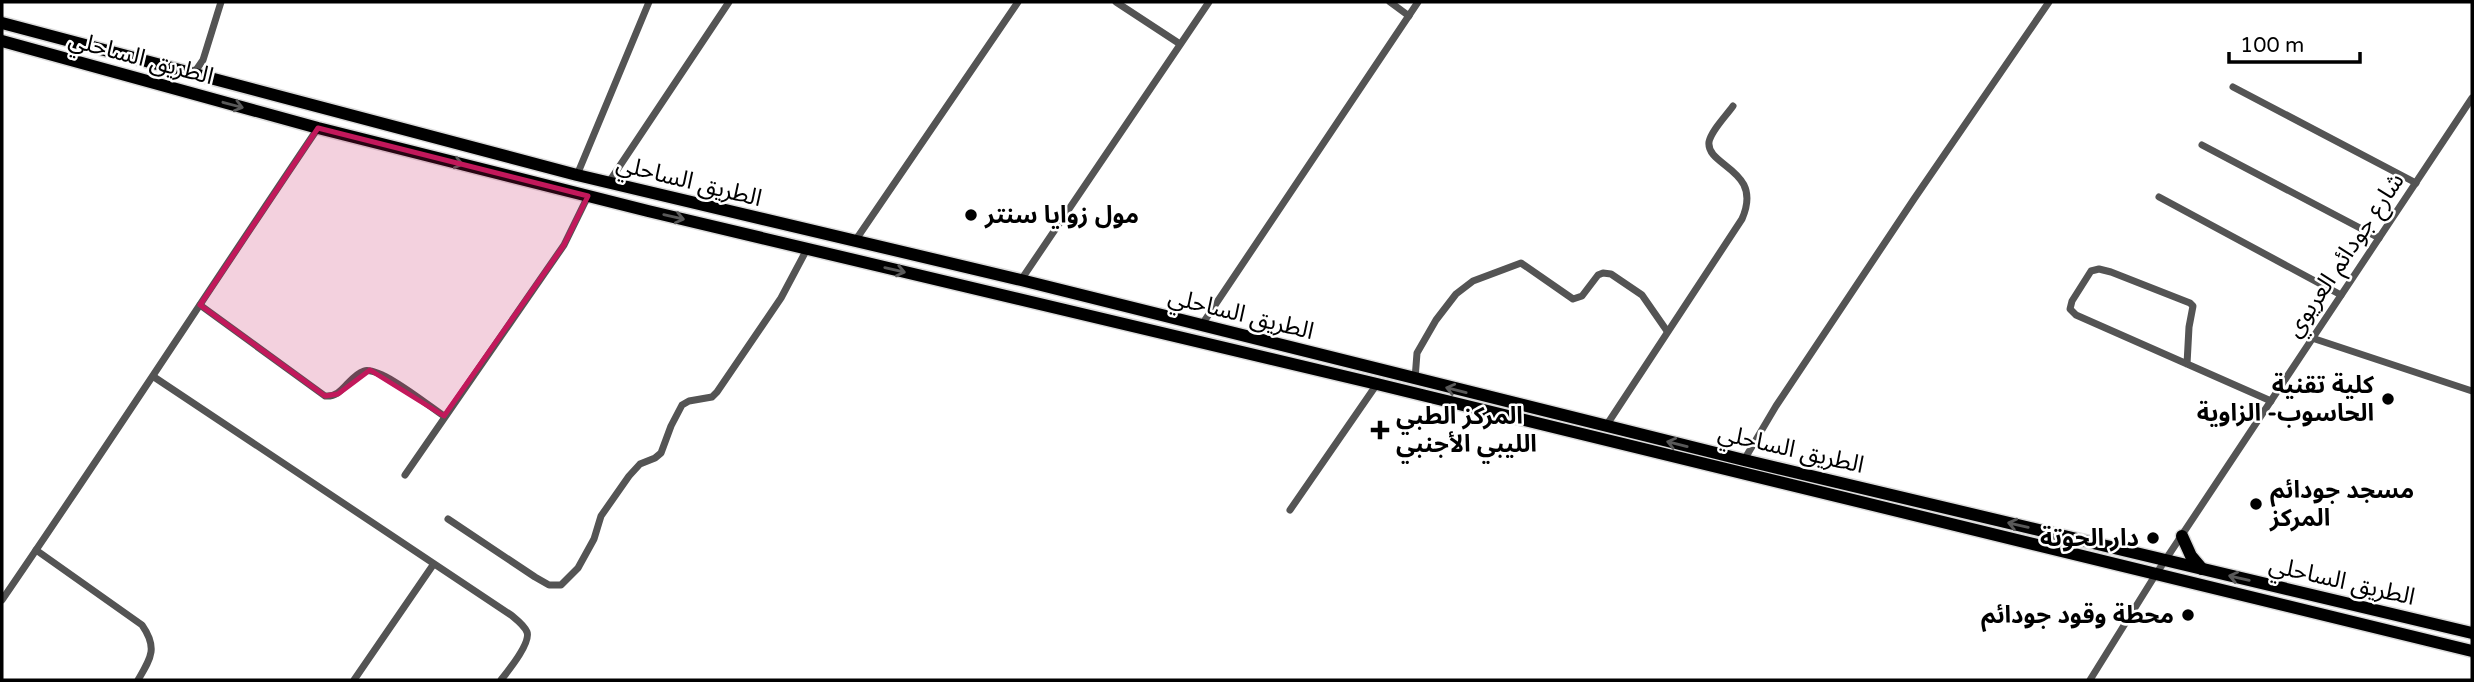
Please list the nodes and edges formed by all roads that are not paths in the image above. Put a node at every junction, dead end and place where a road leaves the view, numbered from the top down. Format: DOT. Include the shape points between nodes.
graph roads {
  1 [pos="221,2"];
  2 [pos="649,2"];
  3 [pos="729,2"];
  4 [pos="1018,2"];
  5 [pos="1116,2"];
  6 [pos="1209,2"];
  7 [pos="1390,2"];
  8 [pos="1418,2"];
  9 [pos="2049,2"];
  10 [pos="1409,16"];
  11 [pos="2,23"];
  12 [pos="2,41"];
  13 [pos="1181,44"];
  14 [pos="194,73"];
  15 [pos="2233,87"];
  16 [pos="2472,98"];
  17 [pos="1733,106"];
  18 [pos="318,128"];
  19 [pos="2202,145"];
  20 [pos="577,175"];
  21 [pos="609,182"];
  22 [pos="2416,183"];
  23 [pos="589,196"];
  24 [pos="2159,197"];
  25 [pos="2379,238"];
  26 [pos="854,243"];
  27 [pos="807,249"];
  28 [pos="1021,280"];
  29 [pos="2341,295"];
  30 [pos="200,306"];
  31 [pos="1201,326"];
  32 [pos="1667,331"];
  33 [pos="2312,338"];
  34 [pos="2187,364"];
  35 [pos="154,377"];
  36 [pos="1415,379"];
  37 [pos="1377,384"];
  38 [pos="2472,391"];
  39 [pos="2271,401"];
  40 [pos="444,416"];
  41 [pos="1605,426"];
  42 [pos="1744,460"];
  43 [pos="405,475"];
  44 [pos="1290,510"];
  45 [pos="448,519"];
  46 [pos="2182,536"];
  47 [pos="36,550"];
  48 [pos="2166,560"];
  49 [pos="433,565"];
  50 [pos="2202,569"];
  51 [pos="2156,574"];
  52 [pos="2,600"];
  53 [pos="2472,633"];
  54 [pos="2472,651"];
  55 [pos="138,680"];
  56 [pos="354,680"];
  57 [pos="501,680"];
  58 [pos="2090,680"];
  1 -- 14 [label="street" via="204,60"];
  2 -- 20 [label="street"];
  3 -- 21 [label="street"];
  4 -- 26 [label="street"];
  5 -- 13 [label="street"];
  6 -- 13 [label="street"];
  7 -- 10 [label="street"];
  8 -- 10 [label="street"];
  9 -- 42 [label="street"];
  10 -- 31 [label="street"];
  11 -- 14 [label="highway, الطريق الساحلي"];
  12 -- 18 [label="highway, الطريق الساحلي, one-way"];
  13 -- 28 [label="street"];
  14 -- 20 [label="highway, الطريق الساحلي"];
  15 -- 22 [label="street"];
  16 -- 22 [label="street, شارع جودائم العريوي"];
  17 -- 32 [label="street" via="1709,141 1710,150 1741,179 1748,206"];
  18 -- 23 [label="highway, الطريق الساحلي, one-way"];
  18 -- 30 [label="street"];
  19 -- 25 [label="street"];
  20 -- 21 [label="highway, الطريق الساحلي"];
  21 -- 26 [label="highway, الطريق الساحلي"];
  22 -- 25 [label="street, شارع جودائم العريوي"];
  23 -- 27 [label="highway, الطريق الساحلي, one-way"];
  23 -- 40 [label="street" via="564,245"];
  24 -- 29 [label="street"];
  25 -- 29 [label="street, شارع جودائم العريوي"];
  26 -- 28 [label="highway, الطريق الساحلي"];
  27 -- 37 [label="highway, الطريق الساحلي, one-way"];
  27 -- 45 [label="street" via="781,298 717,391 679,408 661,453 629,476 601,516 578,568 561,585 535,577"];
  28 -- 31 [label="highway, الطريق الساحلي"];
  29 -- 33 [label="street, شارع جودائم العريوي"];
  30 -- 35 [label="street"];
  30 -- 40 [label="street" via="324,396 338,394 370,370"];
  31 -- 36 [label="highway, الطريق الساحلي"];
  32 -- 36 [label="street" via="1642,295 1611,274 1598,275 1582,296 1573,299 1525,265 1514,264 1473,281 1456,294 1417,353"];
  32 -- 41 [label="street"];
  33 -- 38 [label="street"];
  33 -- 39 [label="street, شارع جودائم العريوي"];
  34 -- 34 [label="street" via="2076,316 2070,309 2072,301 2091,271 2111,272 2190,303"];
  34 -- 39 [label="street"];
  35 -- 47 [label="street"];
  35 -- 49 [label="street"];
  41 -- 36 [label="highway, الطريق الساحلي, one-way"];
  37 -- 44 [label="street"];
  37 -- 51 [label="highway, الطريق الساحلي"];
  39 -- 46 [label="street, شارع جودائم العريوي"];
  40 -- 43 [label="street"];
  42 -- 41 [label="highway, الطريق الساحلي, one-way"];
  48 -- 42 [label="highway, الطريق الساحلي, one-way"];
  46 -- 48 [label="street, شارع جودائم العريوي"];
  46 -- 50 [label="highway"];
  47 -- 52 [label="street"];
  47 -- 55 [label="street" via="142,625 153,651"];
  48 -- 50 [label="highway, الطريق الساحلي"];
  48 -- 51 [label="street, شارع جودائم العريوي"];
  49 -- 56 [label="street"];
  49 -- 57 [label="street" via="526,629 525,644"];
  53 -- 50 [label="highway, الطريق الساحلي, one-way"];
  51 -- 54 [label="highway, الطريق الساحلي"];
  51 -- 58 [label="street, شارع جودائم العريوي"];
}
